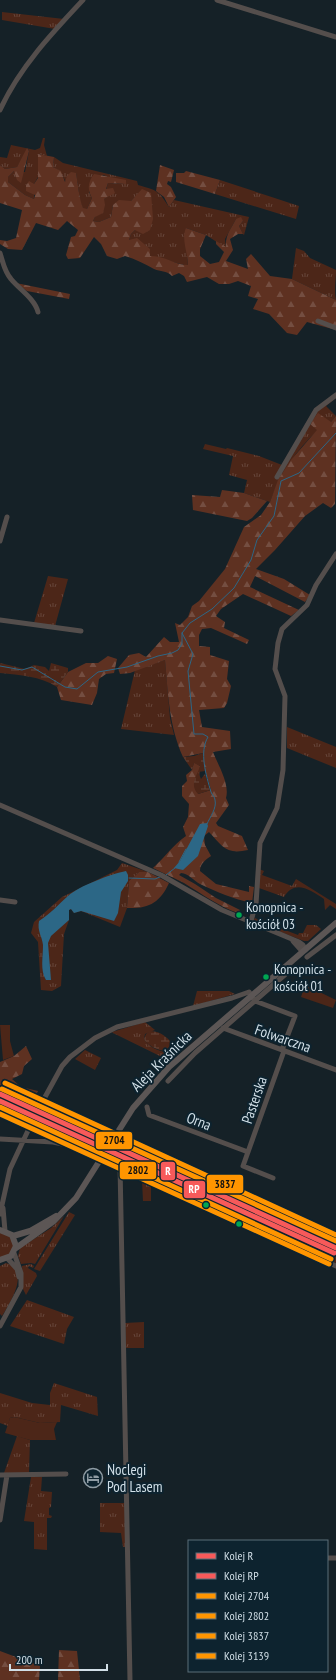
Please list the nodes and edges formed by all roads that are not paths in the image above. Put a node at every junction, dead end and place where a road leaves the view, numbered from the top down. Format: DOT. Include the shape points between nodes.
graph roads {
  1 [pos="83,0"];
  2 [pos="217,0"];
  3 [pos="336,37"];
  4 [pos="0,110"];
  5 [pos="0,253"];
  6 [pos="38,312"];
  7 [pos="318,320"];
  8 [pos="336,328"];
  9 [pos="336,395"];
  10 [pos="277,477"];
  11 [pos="7,517"];
  12 [pos="0,542"];
  13 [pos="336,554"];
  14 [pos="0,620"];
  15 [pos="81,631"];
  16 [pos="0,805"];
  17 [pos="0,900"];
  18 [pos="15,902"];
  19 [pos="336,923"];
  20 [pos="250,924"];
  21 [pos="336,935"];
  22 [pos="305,950"];
  23 [pos="307,957"];
  24 [pos="253,999"];
  25 [pos="221,1026"];
  26 [pos="283,1051"];
  27 [pos="336,1070"];
  28 [pos="168,1081"];
  29 [pos="147,1107"];
  30 [pos="39,1108"];
  31 [pos="32,1122"];
  32 [pos="0,1139"];
  33 [pos="23,1140"];
  34 [pos="247,1155"];
  35 [pos="120,1165"];
  36 [pos="273,1178"];
  37 [pos="3,1202"];
  38 [pos="64,1210"];
  39 [pos="0,1214"];
  40 [pos="3,1231"];
  41 [pos="13,1236"];
  42 [pos="15,1250"];
  43 [pos="8,1259"];
  44 [pos="0,1260"];
  45 [pos="336,1266"];
  46 [pos="18,1294"];
  47 [pos="0,1326"];
  48 [pos="66,1474"];
  49 [pos="0,1475"];
  50 [pos="7,1475"];
  51 [pos="0,1520"];
  52 [pos="130,1680"];
  1 -- 4 [label="street" via="20,74 9,89"];
  2 -- 3 [label="street"];
  5 -- 6 [label="street" via="10,279 33,302"];
  7 -- 8 [label="street"];
  9 -- 10 [label="street" via="316,410"];
  11 -- 12 [label="street"];
  13 -- 20 [label="street" via="316,585 307,605 282,629 278,644 274,669 285,696 283,770 277,808 260,844 256,904"];
  14 -- 15 [label="street"];
  16 -- 20 [label="street" via="156,872 210,905"];
  17 -- 18 [label="street"];
  19 -- 22 [label="main road, Aleja Kraśnicka"];
  20 -- 22 [label="street" via="293,941 301,950"];
  21 -- 23 [label="street"];
  22 -- 24 [label="main road, Aleja Kraśnicka"];
  24 -- 25 [label="street, Aleja Kraśnicka"];
  24 -- 25 [label="main road, Aleja Kraśnicka" via="237,1008"];
  24 -- 26 [label="street, Pasterska" via="295,1016"];
  24 -- 30 [label="street" via="249,992 118,1027 102,1034 84,1045 62,1066"];
  25 -- 26 [label="street, Folwarczna"];
  25 -- 28 [label="street"];
  25 -- 38 [label="main road, Aleja Kraśnicka" via="179,1057 154,1083 133,1108 98,1165"];
  26 -- 27 [label="street, Folwarczna"];
  26 -- 34 [label="street, Pasterska"];
  29 -- 34 [label="street, Orna" via="149,1115"];
  31 -- 33 [label="street"];
  32 -- 33 [label="street"];
  33 -- 35 [label="street" via="77,1146"];
  33 -- 37 [label="street" via="10,1169"];
  34 -- 36 [label="street" via="245,1168"];
  35 -- 45 [label="street"];
  35 -- 52 [label="street"];
  37 -- 39 [label="street"];
  37 -- 40 [label="street"];
  38 -- 41 [label="main road" via="30,1232"];
  38 -- 42 [label="main road" via="50,1225"];
  40 -- 41 [label="main road"];
  41 -- 42 [label="main road"];
  42 -- 43 [label="main road"];
  42 -- 46 [label="street" via="22,1278"];
  43 -- 44 [label="main road"];
  43 -- 46 [label="street" via="18,1273"];
  46 -- 47 [label="street"];
  48 -- 50 [label="street"];
  49 -- 50 [label="street"];
  50 -- 51 [label="street"];
}
